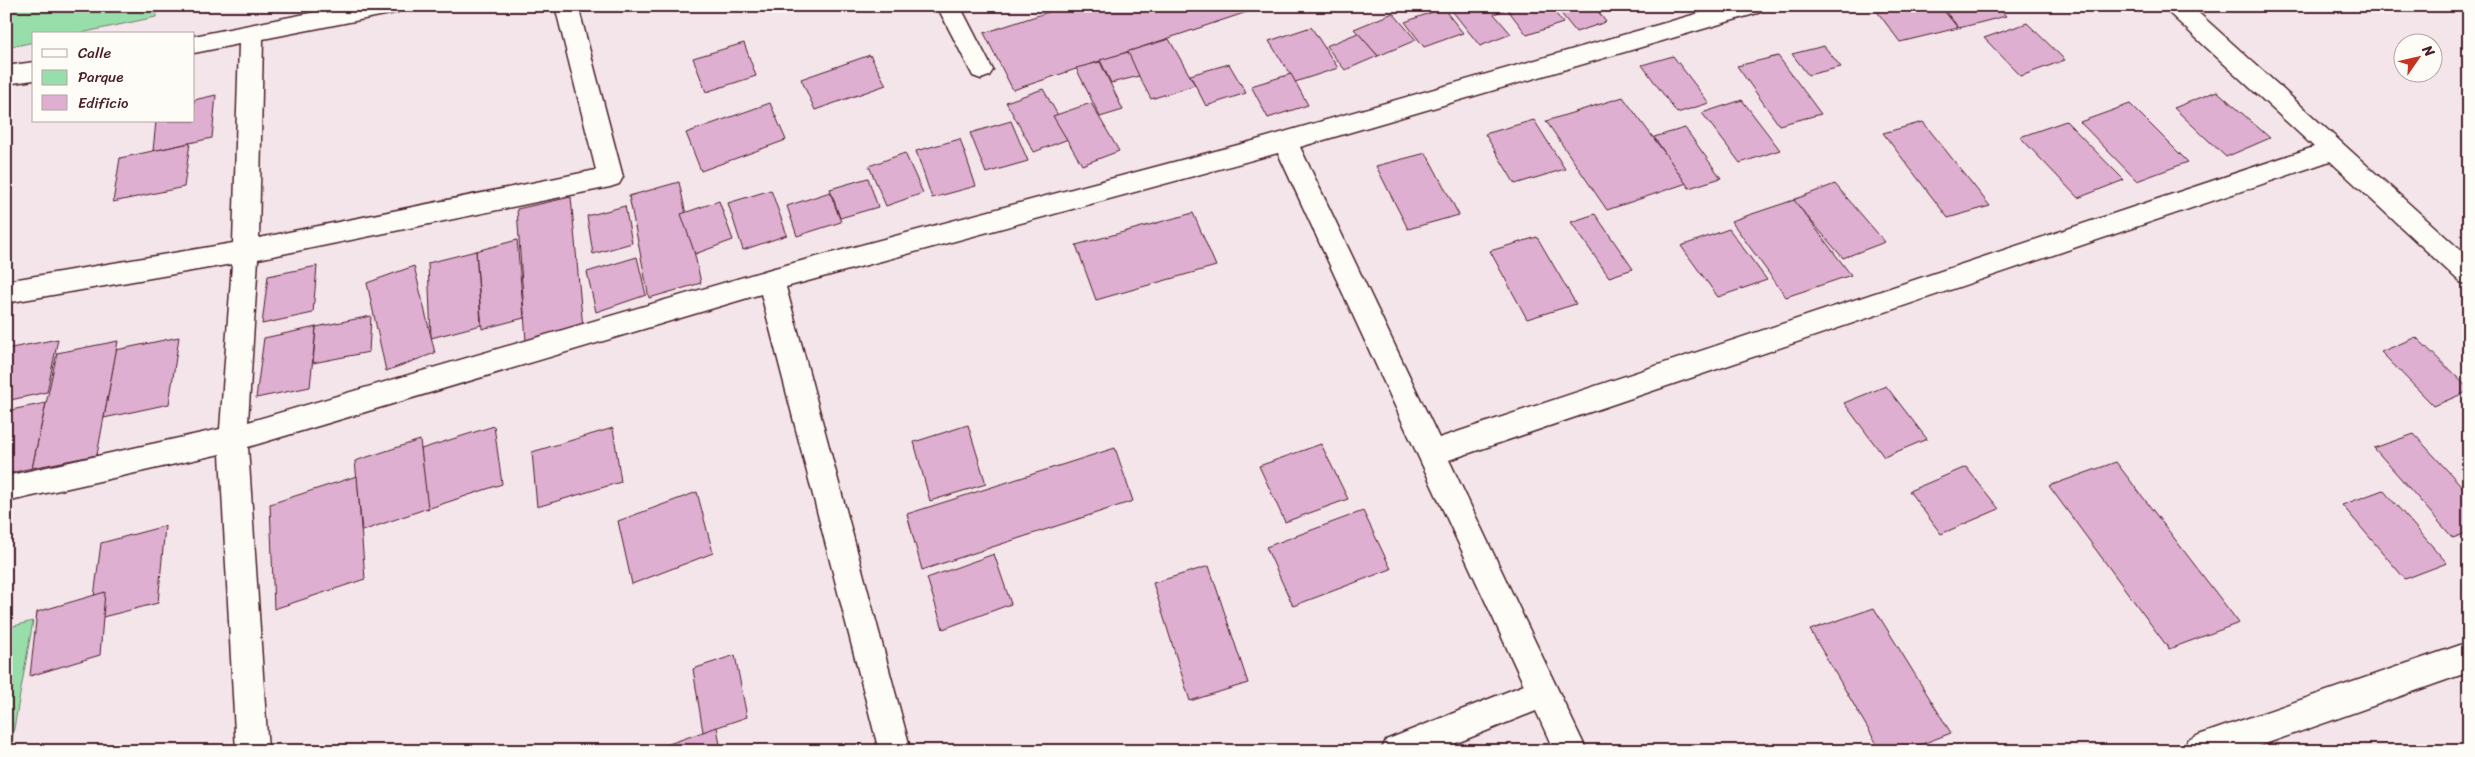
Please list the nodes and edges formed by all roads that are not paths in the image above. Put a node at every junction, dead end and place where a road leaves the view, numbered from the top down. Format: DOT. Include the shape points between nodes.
graph roads {
  1 [pos="390,6"];
  2 [pos="566,6"];
  3 [pos="948,6"];
  4 [pos="1753,6"];
  5 [pos="2187,9"];
  6 [pos="251,35"];
  7 [pos="195,44"];
  8 [pos="32,70"];
  9 [pos="981,70"];
  10 [pos="6,75"];
  11 [pos="1285,142"];
  12 [pos="2334,150"];
  13 [pos="246,250"];
  14 [pos="2469,274"];
  15 [pos="771,280"];
  16 [pos="6,292"];
  17 [pos="233,439"];
  18 [pos="1432,453"];
  19 [pos="6,489"];
  20 [pos="2469,657"];
  21 [pos="1544,692"];
  22 [pos="252,751"];
  23 [pos="895,751"];
  24 [pos="1397,751"];
  25 [pos="1571,751"];
  26 [pos="2199,751"];
  1 -- 6 [label="street"];
  2 -- 13 [label="street" via="610,177"];
  3 -- 9 [label="street"];
  4 -- 11 [label="street"];
  5 -- 12 [label="street"];
  6 -- 7 [label="street"];
  6 -- 13 [label="street"];
  8 -- 10 [label="street"];
  11 -- 15 [label="street"];
  11 -- 18 [label="street"];
  12 -- 14 [label="street"];
  12 -- 18 [label="street"];
  13 -- 16 [label="street"];
  13 -- 17 [label="street"];
  15 -- 17 [label="street"];
  15 -- 23 [label="street"];
  17 -- 19 [label="street"];
  17 -- 22 [label="street"];
  18 -- 21 [label="street"];
  20 -- 26 [label="street"];
  21 -- 24 [label="street"];
  21 -- 25 [label="street"];
}
